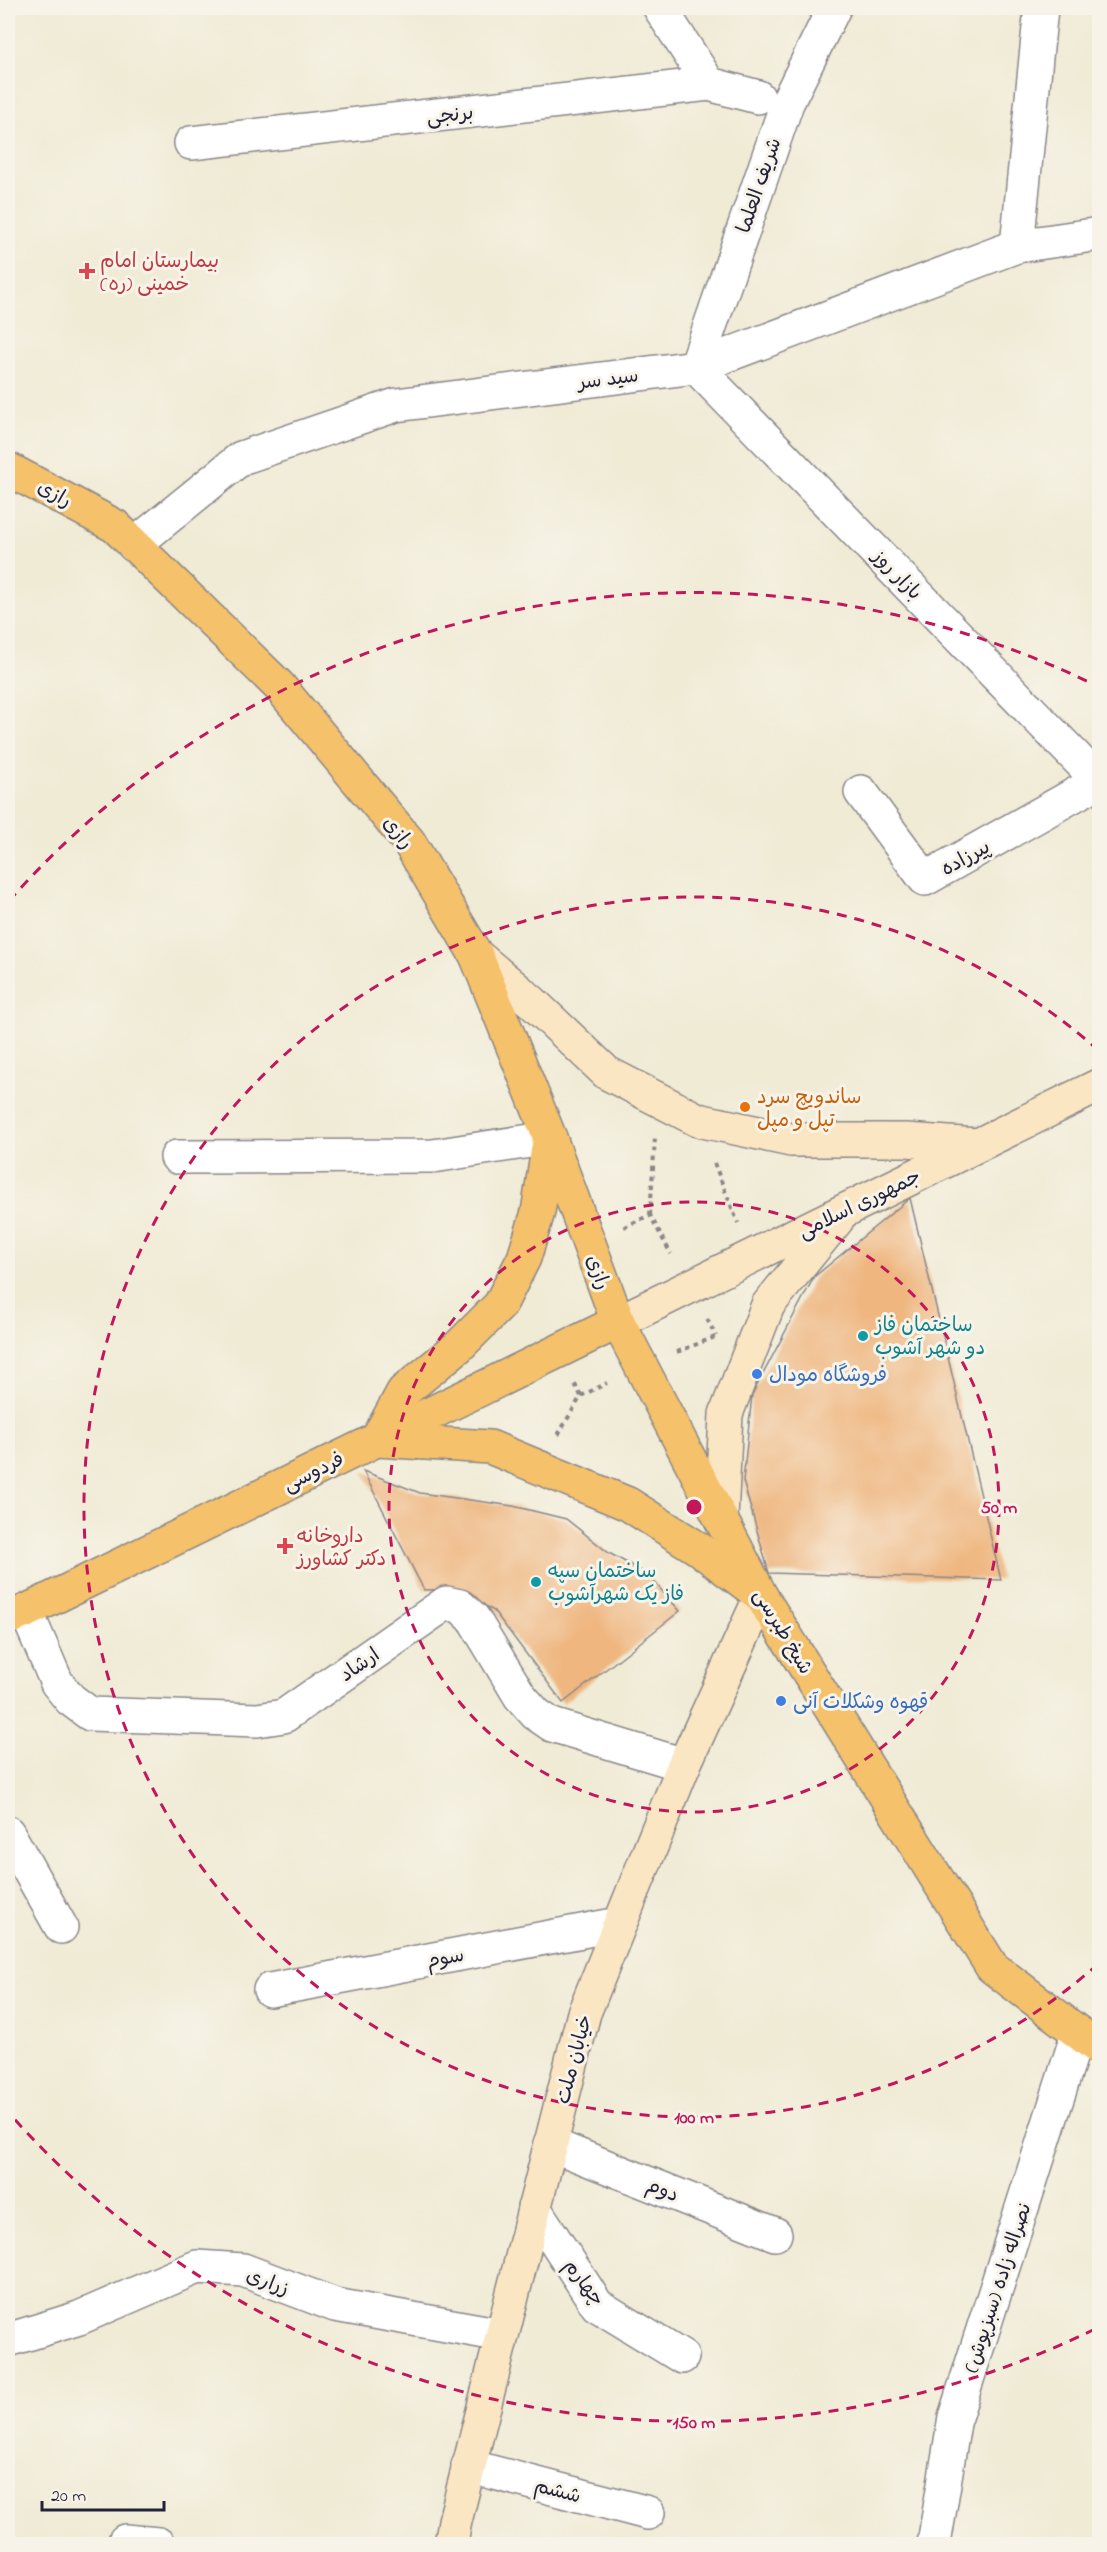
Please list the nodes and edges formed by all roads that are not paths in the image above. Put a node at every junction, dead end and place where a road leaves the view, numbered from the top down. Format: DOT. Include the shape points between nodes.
graph roads {
  1 [pos="660,8"];
  2 [pos="834,8"];
  3 [pos="1041,8"];
  4 [pos="709,84"];
  5 [pos="758,97"];
  6 [pos="191,143"];
  7 [pos="1100,234"];
  8 [pos="1017,246"];
  9 [pos="696,367"];
  10 [pos="8,469"];
  11 [pos="134,545"];
  12 [pos="1099,781"];
  13 [pos="861,792"];
  14 [pos="476,956"];
  15 [pos="1100,1085"];
  16 [pos="550,1138"];
  17 [pos="977,1145"];
  18 [pos="177,1156"];
  19 [pos="843,1211"];
  20 [pos="618,1322"];
  21 [pos="377,1440"];
  22 [pos="721,1519"];
  23 [pos="761,1596"];
  24 [pos="17,1615"];
  25 [pos="684,1765"];
  26 [pos="8,1833"];
  27 [pos="619,1924"];
  28 [pos="61,1927"];
  29 [pos="270,1990"];
  30 [pos="1089,2041"];
  31 [pos="550,2144"];
  32 [pos="534,2208"];
  33 [pos="775,2234"];
  34 [pos="502,2335"];
  35 [pos="8,2340"];
  36 [pos="682,2357"];
  37 [pos="468,2466"];
  38 [pos="648,2513"];
  39 [pos="125,2541"];
  40 [pos="158,2544"];
  41 [pos="451,2544"];
  42 [pos="934,2544"];
  1 -- 4 [label="street"];
  2 -- 9 [label="street, شریف العلما" via="787,102"];
  3 -- 8 [label="street"];
  4 -- 5 [label="street"];
  4 -- 6 [label="street, برنجی"];
  7 -- 8 [label="street, سید سر"];
  8 -- 9 [label="street, سید سر"];
  9 -- 11 [label="street, سید سر" via="396,405 241,458"];
  9 -- 12 [label="street, بازار روز"];
  10 -- 11 [label="main road, رازی" via="115,526"];
  11 -- 14 [label="main road, رازی" via="279,686 409,842"];
  12 -- 13 [label="street, پیرزاده" via="925,879"];
  14 -- 16 [label="main road, رازی"];
  14 -- 17 [label="main road" via="607,1073 698,1120 791,1140 906,1140"];
  15 -- 17 [label="main road, جمهوری اسلامی"];
  16 -- 18 [label="street" via="433,1156"];
  16 -- 20 [label="main road, رازی"];
  16 -- 21 [label="main road" via="538,1212 524,1258 500,1305 459,1346 403,1392"];
  17 -- 19 [label="main road, جمهوری اسلامی"];
  19 -- 20 [label="main road, جمهوری اسلامی"];
  19 -- 22 [label="main road" via="768,1305 726,1414"];
  20 -- 21 [label="main road, فردوسی"];
  20 -- 22 [label="main road, شیخ طبرسی"];
  21 -- 23 [label="main road" via="490,1447 628,1504 699,1549"];
  21 -- 24 [label="main road, فردوسی"];
  22 -- 23 [label="main road, شیخ طبرسی"];
  23 -- 25 [label="main road, خیابان ملت"];
  23 -- 30 [label="main road, شیخ طبرسی" via="992,1968"];
  24 -- 25 [label="street, ارشاد" via="57,1683 70,1700 90,1714 257,1720 284,1716 446,1603 460,1606 473,1617 520,1696 536,1714 552,1725"];
  25 -- 27 [label="main road, خیابان ملت"];
  26 -- 28 [label="street"];
  27 -- 29 [label="street, سوم"];
  27 -- 31 [label="main road, خیابان ملت" via="584,2013"];
  30 -- 42 [label="street, نصراله زاده (سبزپوش)" via="955,2417"];
  31 -- 32 [label="main road, خیابان ملت"];
  31 -- 33 [label="street, دوم"];
  32 -- 34 [label="main road, خیابان ملت"];
  32 -- 36 [label="street, چهارم" via="597,2305"];
  34 -- 35 [label="street, زراری" via="335,2305 243,2270 197,2267 79,2318"];
  34 -- 37 [label="main road, خیابان ملت"];
  37 -- 38 [label="street, ششم"];
  37 -- 41 [label="main road, خیابان ملت"];
  39 -- 40 [label="street"];
}
